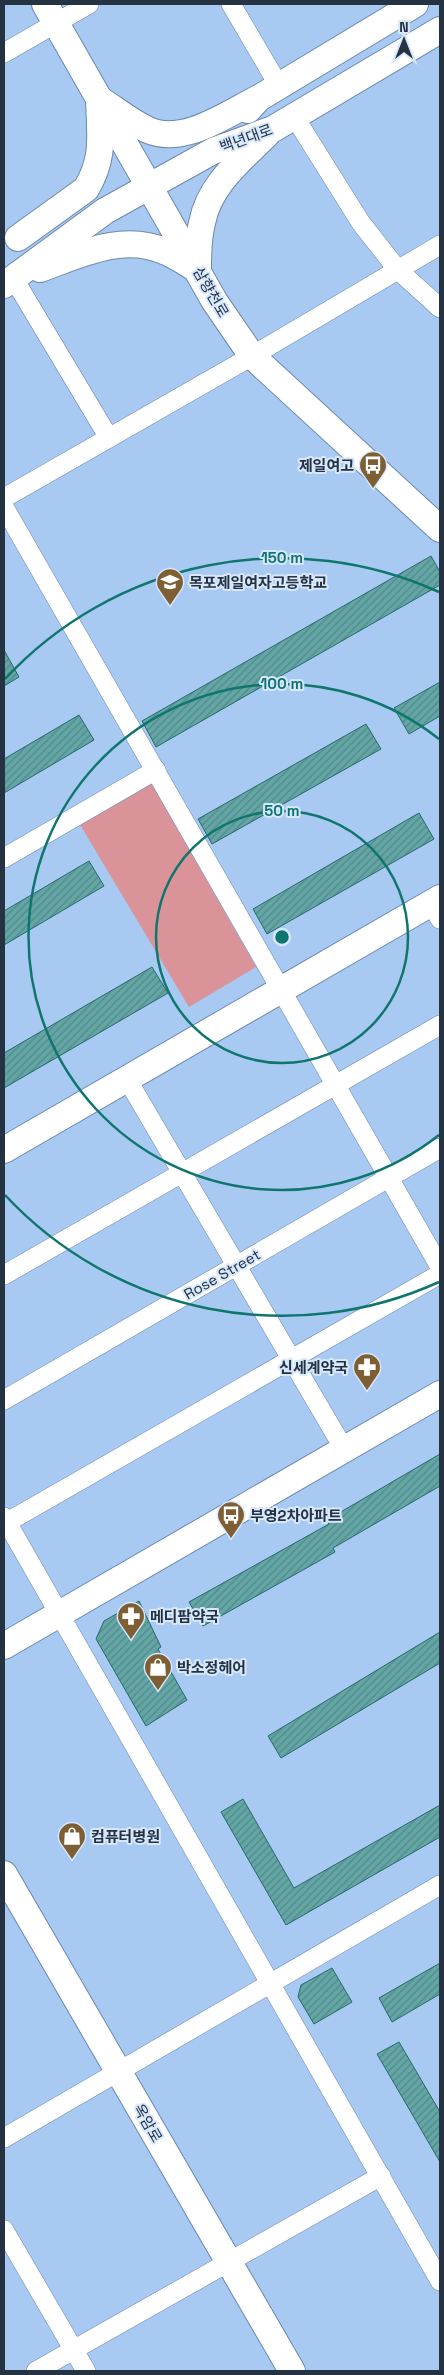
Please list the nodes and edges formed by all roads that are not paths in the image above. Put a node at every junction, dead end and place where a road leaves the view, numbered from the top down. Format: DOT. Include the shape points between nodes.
graph roads {
  1 [pos="89,4"];
  2 [pos="231,4"];
  3 [pos="415,4"];
  4 [pos="50,13"];
  5 [pos="440,30"];
  6 [pos="4,53"];
  7 [pos="269,92"];
  8 [pos="99,99"];
  9 [pos="283,122"];
  10 [pos="213,151"];
  11 [pos="151,186"];
  12 [pos="105,211"];
  13 [pos="11,242"];
  14 [pos="440,245"];
  15 [pos="198,270"];
  16 [pos="398,270"];
  17 [pos="9,282"];
  18 [pos="440,308"];
  19 [pos="252,356"];
  20 [pos="109,438"];
  21 [pos="4,498"];
  22 [pos="4,507"];
  23 [pos="440,529"];
  24 [pos="156,770"];
  25 [pos="4,858"];
  26 [pos="437,907"];
  27 [pos="282,989"];
  28 [pos="440,1025"];
  29 [pos="128,1079"];
  30 [pos="337,1084"];
  31 [pos="440,1148"];
  32 [pos="4,1150"];
  33 [pos="183,1173"];
  34 [pos="390,1177"];
  35 [pos="237,1266"];
  36 [pos="440,1267"];
  37 [pos="440,1274"];
  38 [pos="4,1275"];
  39 [pos="291,1360"];
  40 [pos="440,1394"];
  41 [pos="4,1400"];
  42 [pos="344,1450"];
  43 [pos="5,1521"];
  44 [pos="59,1614"];
  45 [pos="4,1646"];
  46 [pos="4,1874"];
  47 [pos="440,1885"];
  48 [pos="270,1983"];
  49 [pos="118,2071"];
  50 [pos="4,2138"];
  51 [pos="381,2176"];
  52 [pos="4,2230"];
  53 [pos="228,2261"];
  54 [pos="440,2281"];
  55 [pos="73,2350"];
  56 [pos="36,2371"];
  57 [pos="86,2371"];
  58 [pos="292,2371"];
  1 -- 4 [label="street"];
  2 -- 7 [label="street"];
  3 -- 7 [label="street, 백년대로"];
  4 -- 6 [label="street"];
  4 -- 8 [label="street, 삼향천로"];
  5 -- 9 [label="street, 백년대로"];
  7 -- 8 [label="street" via="195,129 164,134 148,130"];
  7 -- 10 [label="street, 백년대로"];
  8 -- 11 [label="street, 삼향천로"];
  8 -- 13 [label="street" via="100,159 86,189"];
  9 -- 10 [label="street, 백년대로"];
  9 -- 15 [label="street" via="224,176 209,202 202,222"];
  9 -- 16 [label="street"];
  10 -- 11 [label="street"];
  11 -- 12 [label="street"];
  11 -- 15 [label="street, 삼향천로"];
  12 -- 13 [label="street"];
  12 -- 17 [label="street"];
  14 -- 16 [label="street"];
  15 -- 17 [label="street" via="148,246 114,245"];
  15 -- 19 [label="street, 삼향천로" via="215,302"];
  16 -- 18 [label="street"];
  16 -- 19 [label="street"];
  17 -- 20 [label="street"];
  19 -- 20 [label="street"];
  19 -- 23 [label="street, 삼향천로"];
  20 -- 21 [label="street"];
  22 -- 24 [label="street"];
  24 -- 25 [label="street"];
  24 -- 27 [label="street"];
  26 -- 27 [label="street"];
  27 -- 29 [label="street"];
  27 -- 30 [label="street"];
  28 -- 30 [label="street"];
  29 -- 32 [label="street"];
  29 -- 33 [label="street"];
  30 -- 33 [label="street"];
  30 -- 34 [label="street"];
  31 -- 34 [label="street, Rose Street"];
  33 -- 35 [label="street"];
  33 -- 38 [label="street"];
  34 -- 35 [label="street, Rose Street"];
  34 -- 36 [label="street"];
  35 -- 39 [label="street"];
  35 -- 41 [label="street, Rose Street"];
  37 -- 39 [label="street"];
  39 -- 42 [label="street"];
  39 -- 43 [label="street"];
  40 -- 42 [label="street"];
  42 -- 44 [label="street"];
  43 -- 44 [label="street"];
  44 -- 45 [label="street"];
  44 -- 48 [label="street"];
  46 -- 49 [label="street, 옥암로"];
  47 -- 48 [label="street"];
  48 -- 49 [label="street"];
  48 -- 51 [label="street"];
  49 -- 50 [label="street"];
  49 -- 53 [label="street, 옥암로"];
  51 -- 53 [label="street"];
  51 -- 54 [label="street"];
  52 -- 55 [label="street"];
  53 -- 55 [label="street"];
  53 -- 58 [label="street, 옥암로"];
  55 -- 56 [label="street"];
  55 -- 57 [label="street"];
}
